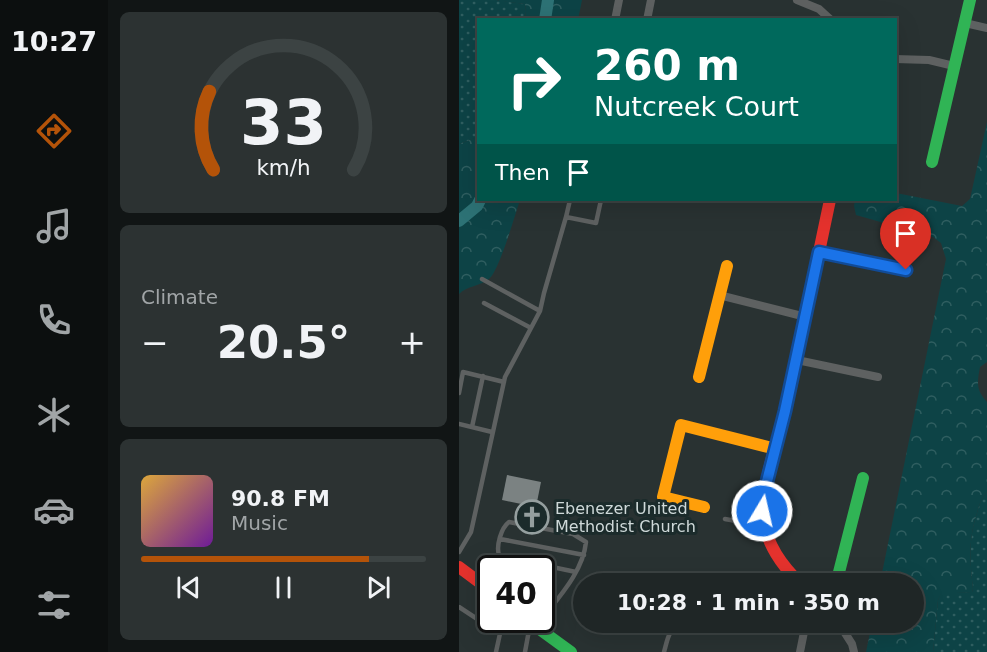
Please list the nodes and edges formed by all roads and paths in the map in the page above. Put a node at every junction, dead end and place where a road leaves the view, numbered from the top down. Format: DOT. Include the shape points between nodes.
graph roads {
  1 [pos="619,0"];
  2 [pos="651,0"];
  3 [pos="797,0"];
  4 [pos="970,0"];
  5 [pos="615,18"];
  6 [pos="647,18"];
  7 [pos="829,18"];
  8 [pos="965,23"];
  9 [pos="987,28"];
  10 [pos="897,59"];
  11 [pos="954,66"];
  12 [pos="932,162"];
  13 [pos="570,201"];
  14 [pos="601,201"];
  15 [pos="831,201"];
  16 [pos="565,217"];
  17 [pos="819,252"];
  18 [pos="727,266"];
  19 [pos="906,270"];
  20 [pos="482,279"];
  21 [pos="719,295"];
  22 [pos="484,303"];
  23 [pos="540,311"];
  24 [pos="806,317"];
  25 [pos="531,328"];
  26 [pos="797,360"];
  27 [pos="483,376"];
  28 [pos="699,377"];
  29 [pos="878,377"];
  30 [pos="504,382"];
  31 [pos="459,393"];
  32 [pos="459,424"];
  33 [pos="472,427"];
  34 [pos="492,432"];
  35 [pos="776,449"];
  36 [pos="863,478"];
  37 [pos="704,507"];
  38 [pos="725,519"];
  39 [pos="765,525"];
  40 [pos="500,539"];
  41 [pos="459,552"];
  42 [pos="499,555"];
  43 [pos="583,555"];
  44 [pos="459,567"];
  45 [pos="555,568"];
  46 [pos="576,572"];
  47 [pos="792,573"];
  48 [pos="839,573"];
  49 [pos="477,580"];
  50 [pos="555,601"];
  51 [pos="459,608"];
  52 [pos="529,633"];
  53 [pos="545,633"];
  54 [pos="670,633"];
  55 [pos="804,633"];
  56 [pos="846,633"];
  57 [pos="500,634"];
  58 [pos="496,652"];
  59 [pos="525,652"];
  60 [pos="571,652"];
  61 [pos="664,652"];
  62 [pos="800,652"];
  63 [pos="854,652"];
  1 -- 5 [label="street"];
  2 -- 6 [label="street"];
  3 -- 7 [label="street"];
  4 -- 8 [label="street"];
  8 -- 9 [label="street"];
  8 -- 11 [label="street"];
  10 -- 11 [label="street"];
  11 -- 12 [label="street"];
  13 -- 16 [label="lane"];
  14 -- 16 [label="lane" via="595,223"];
  15 -- 17 [label="street"];
  16 -- 23 [label="lane"];
  17 -- 19 [label="street"];
  17 -- 24 [label="street"];
  18 -- 21 [label="street"];
  20 -- 23 [label="lane"];
  21 -- 24 [label="street"];
  21 -- 28 [label="street"];
  22 -- 25 [label="lane"];
  23 -- 25 [label="lane"];
  24 -- 26 [label="street"];
  25 -- 30 [label="lane"];
  26 -- 29 [label="street"];
  26 -- 35 [label="street"];
  27 -- 30 [label="lane"];
  27 -- 31 [label="lane" via="463,372"];
  27 -- 33 [label="lane"];
  30 -- 34 [label="lane"];
  32 -- 33 [label="lane"];
  33 -- 34 [label="lane"];
  34 -- 41 [label="lane" via="471,532"];
  35 -- 37 [label="street" via="681,425 663,497"];
  35 -- 39 [label="street" via="763,497"];
  36 -- 48 [label="street"];
  38 -- 39 [label="lane"];
  39 -- 47 [label="street" via="774,551"];
  40 -- 42 [label="lane"];
  40 -- 43 [label="lane"];
  40 -- 43 [label="lane" via="509,522 573,534 586,542"];
  43 -- 46 [label="lane"];
  44 -- 49 [label="street"];
  45 -- 46 [label="lane"];
  46 -- 50 [label="lane"];
  51 -- 57 [label="lane"];
  52 -- 59 [label="lane"];
  53 -- 60 [label="street"];
  54 -- 61 [label="lane"];
  55 -- 62 [label="street"];
  56 -- 63 [label="street"];
  57 -- 58 [label="lane"];
}
